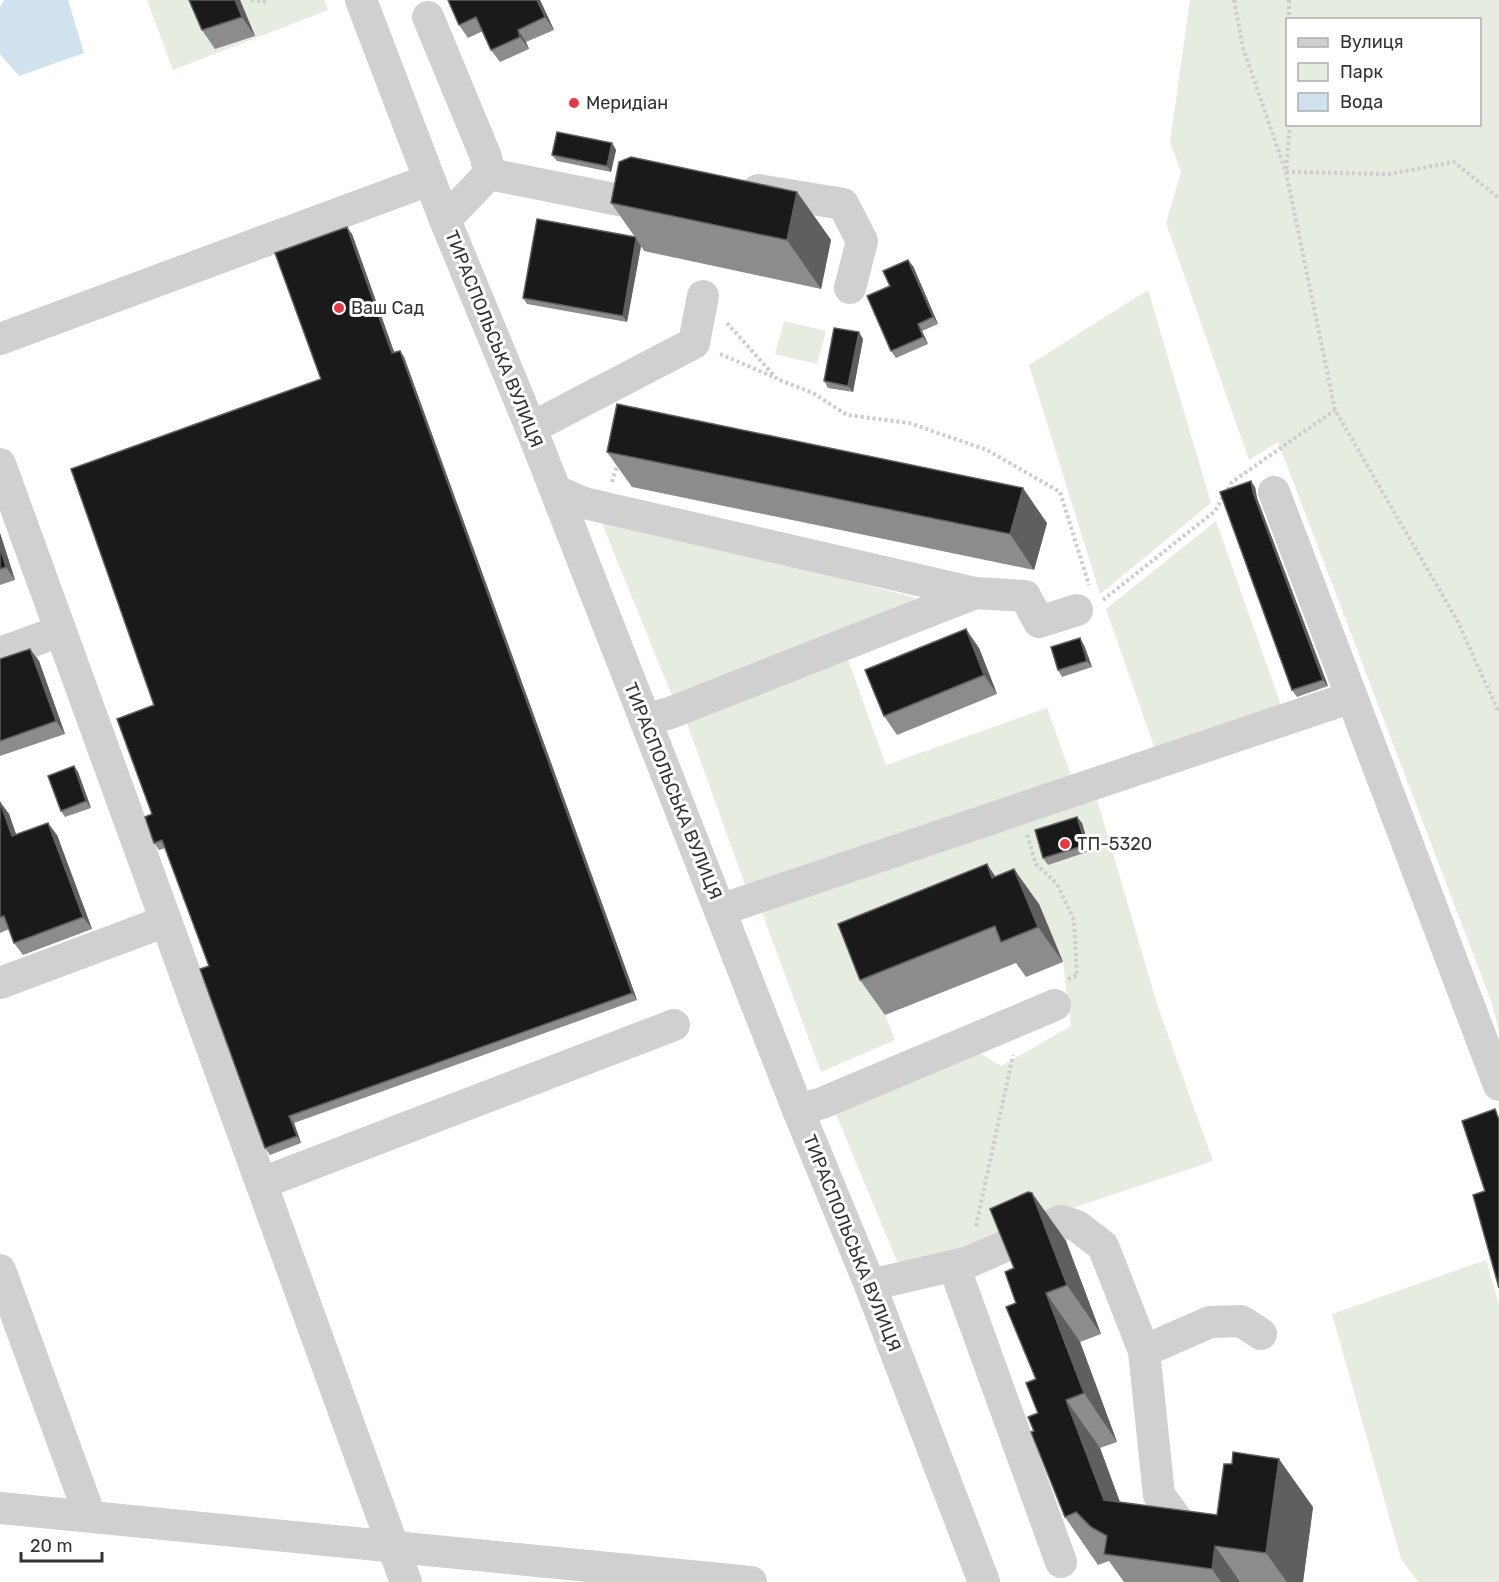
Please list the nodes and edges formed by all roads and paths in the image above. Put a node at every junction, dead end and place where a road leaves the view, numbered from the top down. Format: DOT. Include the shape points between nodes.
graph roads {
  1 [pos="250,0"];
  2 [pos="361,0"];
  3 [pos="1234,0"];
  4 [pos="1289,0"];
  5 [pos="269,2"];
  6 [pos="428,17"];
  7 [pos="1289,18"];
  8 [pos="1290,126"];
  9 [pos="1286,172"];
  10 [pos="489,174"];
  11 [pos="680,178"];
  12 [pos="429,180"];
  13 [pos="726,185"];
  14 [pos="1499,198"];
  15 [pos="445,220"];
  16 [pos="850,288"];
  17 [pos="703,296"];
  18 [pos="0,339"];
  19 [pos="694,343"];
  20 [pos="777,379"];
  21 [pos="1335,410"];
  22 [pos="531,428"];
  23 [pos="618,462"];
  24 [pos="0,464"];
  25 [pos="556,491"];
  26 [pos="1274,492"];
  27 [pos="605,508"];
  28 [pos="975,593"];
  29 [pos="1086,606"];
  30 [pos="60,631"];
  31 [pos="0,653"];
  32 [pos="1352,697"];
  33 [pos="1499,713"];
  34 [pos="645,720"];
  35 [pos="1019,808"];
  36 [pos="720,910"];
  37 [pos="166,921"];
  38 [pos="0,983"];
  39 [pos="1055,1005"];
  40 [pos="1020,1019"];
  41 [pos="674,1026"];
  42 [pos="1499,1085"];
  43 [pos="798,1110"];
  44 [pos="262,1183"];
  45 [pos="962,1264"];
  46 [pos="0,1270"];
  47 [pos="870,1285"];
  48 [pos="1260,1334"];
  49 [pos="1143,1351"];
  50 [pos="0,1508"];
  51 [pos="90,1516"];
  52 [pos="1221,1540"];
  53 [pos="395,1546"];
  54 [pos="1061,1562"];
  55 [pos="406,1582"];
  56 [pos="751,1582"];
  57 [pos="984,1582"];
  1 -- 5 [label="path"];
  2 -- 12 [label="street, ТИРАСПОЛЬСЬКА ВУЛИЦЯ"];
  3 -- 9 [label="path" via="1243,48"];
  4 -- 7 [label="path"];
  6 -- 10 [label="street" via="486,156"];
  8 -- 9 [label="path"];
  9 -- 14 [label="path" via="1389,174 1454,162"];
  9 -- 21 [label="path"];
  10 -- 11 [label="street" via="629,202"];
  10 -- 15 [label="street"];
  12 -- 15 [label="street, ТИРАСПОЛЬСЬКА ВУЛИЦЯ"];
  12 -- 18 [label="street"];
  13 -- 16 [label="street" via="843,204 862,241"];
  15 -- 22 [label="street, ТИРАСПОЛЬСЬКА ВУЛИЦЯ"];
  17 -- 19 [label="street"];
  17 -- 20 [label="path"];
  19 -- 20 [label="path"];
  19 -- 22 [label="street"];
  20 -- 29 [label="path" via="813,393 846,415 909,423 987,450 1060,492"];
  21 -- 29 [label="path" via="1232,483 1215,511 1107,599"];
  21 -- 33 [label="path" via="1457,620"];
  22 -- 25 [label="street, ТИРАСПОЛЬСЬКА ВУЛИЦЯ"];
  23 -- 27 [label="path"];
  24 -- 30 [label="street"];
  25 -- 27 [label="street"];
  25 -- 34 [label="street, ТИРАСПОЛЬСЬКА ВУЛИЦЯ"];
  26 -- 32 [label="street"];
  27 -- 28 [label="street"];
  28 -- 29 [label="street" via="1026,596 1039,622"];
  28 -- 34 [label="street"];
  30 -- 31 [label="street"];
  30 -- 37 [label="street"];
  32 -- 35 [label="street"];
  32 -- 42 [label="street"];
  34 -- 36 [label="street, ТИРАСПОЛЬСЬКА ВУЛИЦЯ"];
  35 -- 36 [label="street"];
  35 -- 39 [label="path" via="1036,864 1057,884 1074,920 1077,975"];
  36 -- 43 [label="street, ТИРАСПОЛЬСЬКА ВУЛИЦЯ"];
  37 -- 38 [label="street"];
  37 -- 44 [label="street"];
  39 -- 40 [label="street"];
  40 -- 43 [label="street"];
  40 -- 45 [label="path"];
  41 -- 44 [label="street"];
  43 -- 47 [label="street, ТИРАСПОЛЬСЬКА ВУЛИЦЯ"];
  44 -- 53 [label="street"];
  45 -- 47 [label="street"];
  45 -- 49 [label="street" via="1061,1221 1077,1226 1103,1246"];
  45 -- 54 [label="street"];
  46 -- 51 [label="street"];
  47 -- 57 [label="street, ТИРАСПОЛЬСЬКА ВУЛИЦЯ"];
  48 -- 49 [label="street" via="1241,1321 1210,1322"];
  49 -- 52 [label="street" via="1159,1495 1181,1525"];
  50 -- 51 [label="street"];
  51 -- 53 [label="street"];
  53 -- 55 [label="street"];
  53 -- 56 [label="street"];
}
